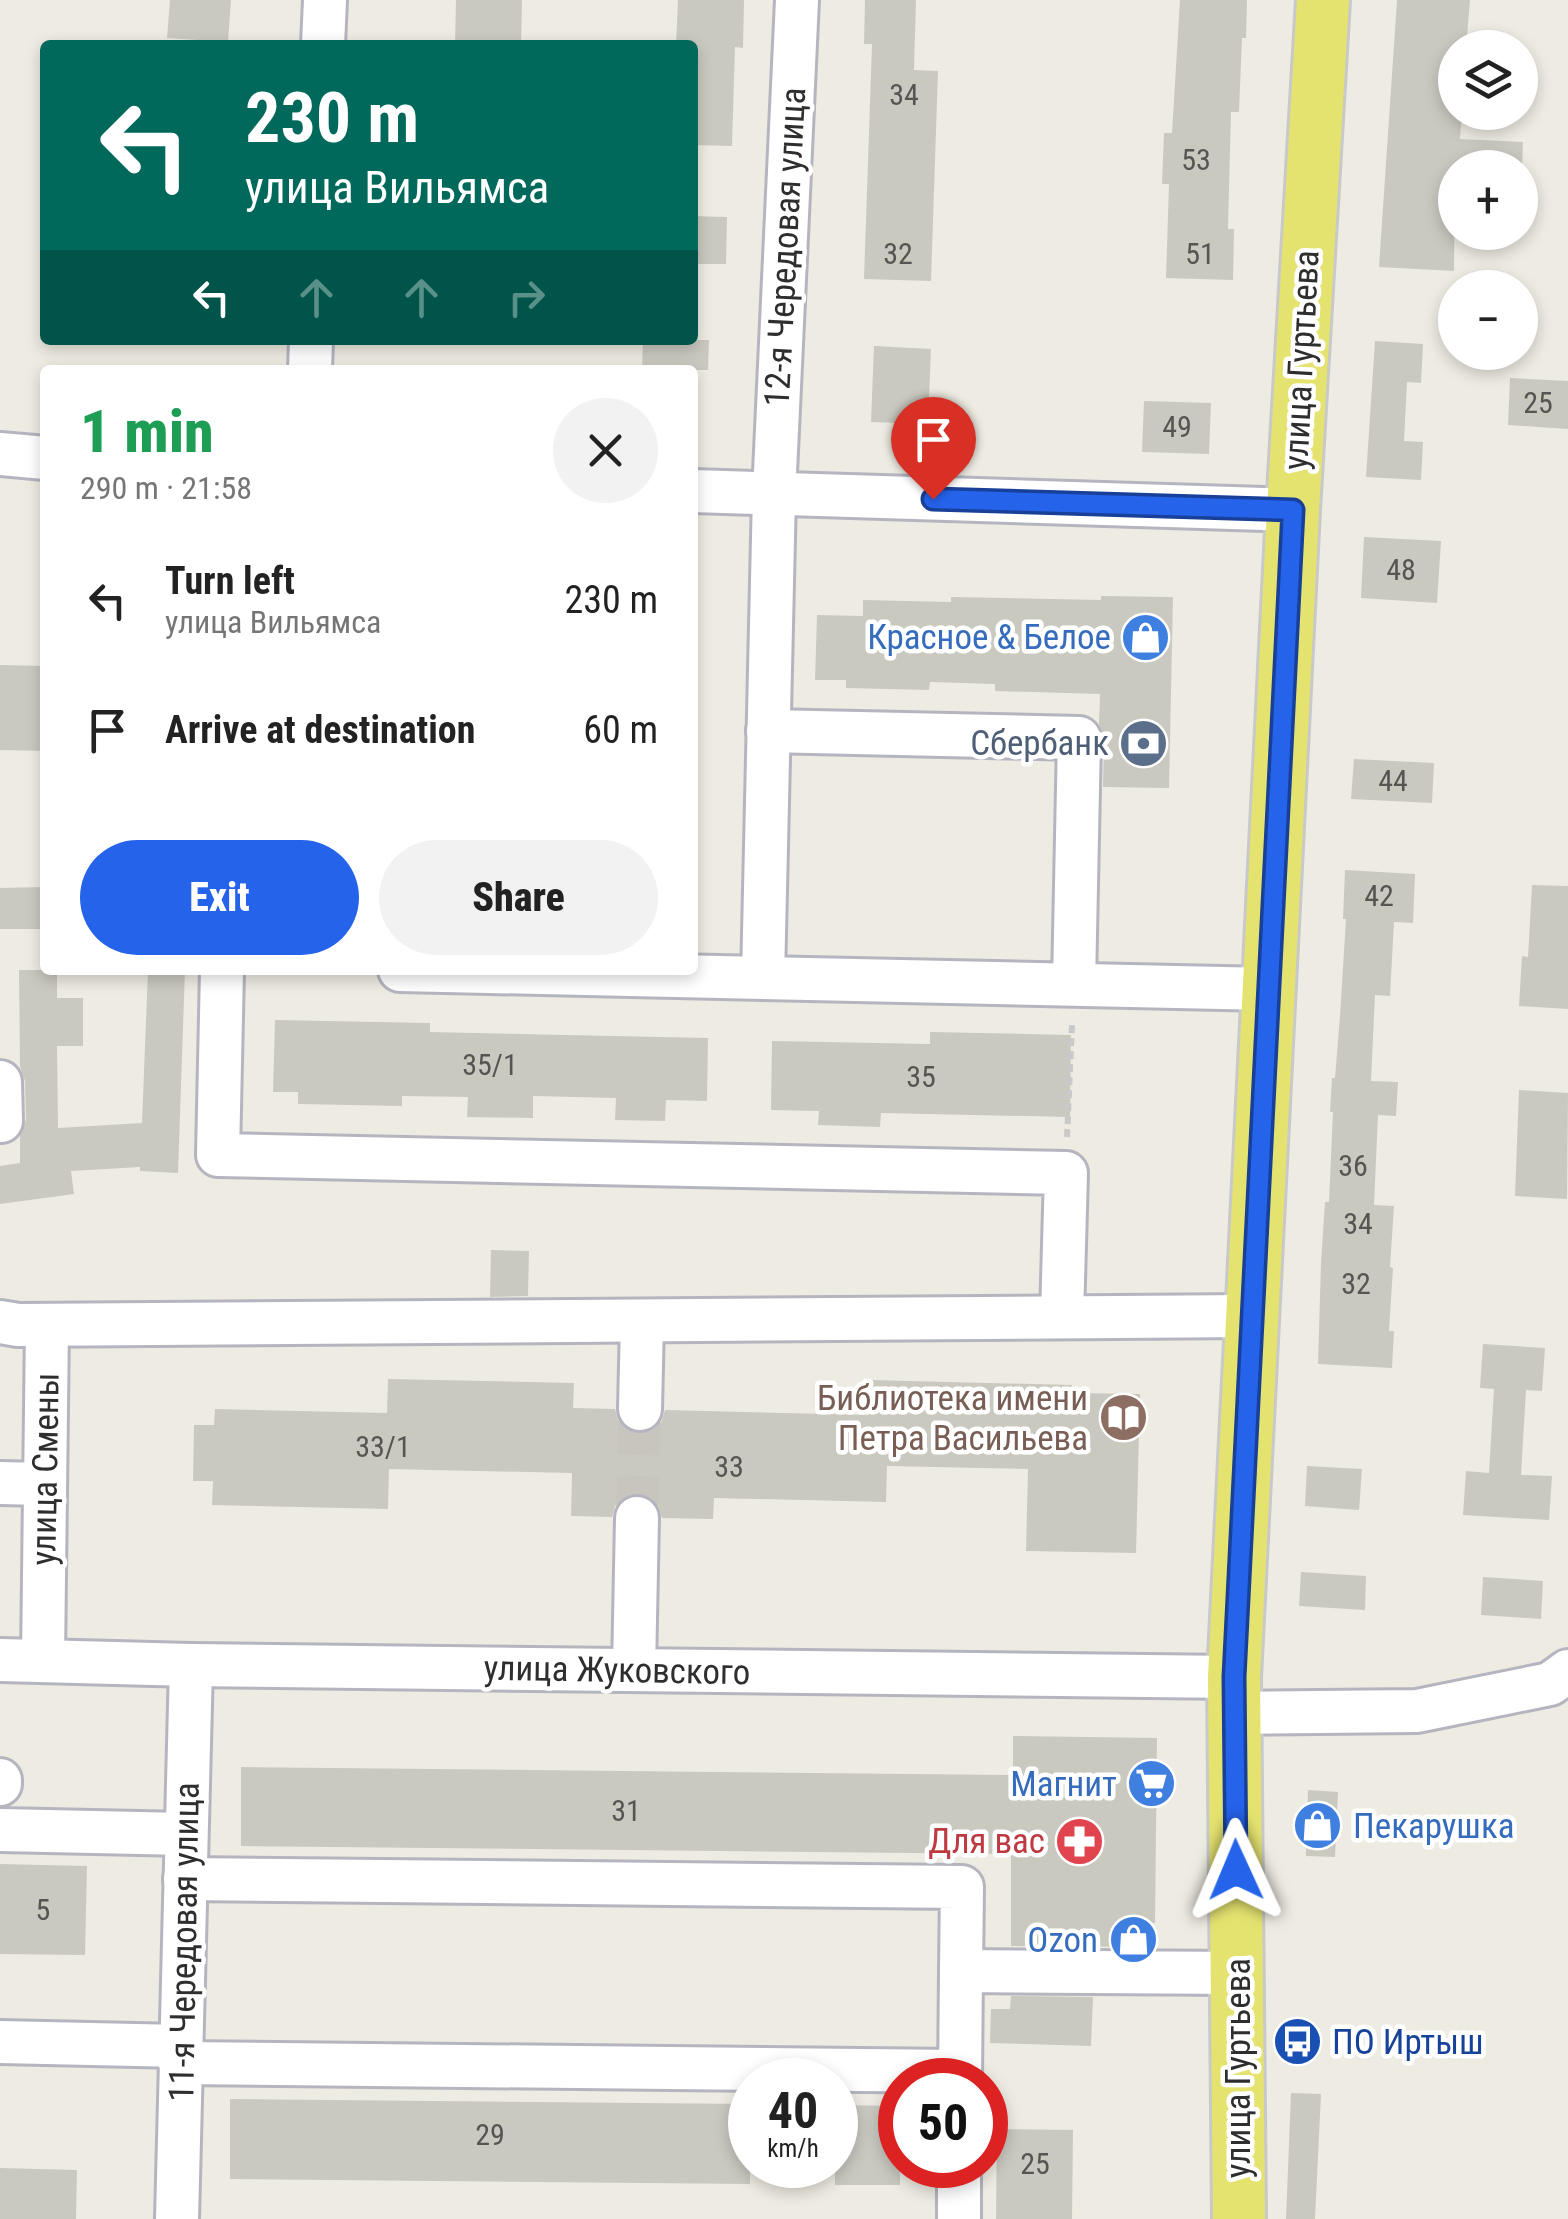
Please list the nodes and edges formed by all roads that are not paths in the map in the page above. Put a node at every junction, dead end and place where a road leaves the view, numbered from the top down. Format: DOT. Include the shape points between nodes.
graph roads {
  1 [pos="325,0"];
  2 [pos="797,0"];
  3 [pos="1322,0"];
  4 [pos="323,40"];
  5 [pos="0,454"];
  6 [pos="40,458"];
  7 [pos="698,491"];
  8 [pos="774,494"];
  9 [pos="1293,510"];
  10 [pos="768,731"];
  11 [pos="222,975"];
  12 [pos="627,975"];
  13 [pos="763,978"];
  14 [pos="1074,984"];
  15 [pos="1268,989"];
  16 [pos="0,1082"];
  17 [pos="1,1121"];
  18 [pos="1251,1316"];
  19 [pos="1062,1317"];
  20 [pos="642,1320"];
  21 [pos="0,1322"];
  22 [pos="47,1325"];
  23 [pos="640,1410"];
  24 [pos="0,1483"];
  25 [pos="45,1484"];
  26 [pos="637,1518"];
  27 [pos="0,1660"];
  28 [pos="44,1660"];
  29 [pos="191,1665"];
  30 [pos="634,1670"];
  31 [pos="1568,1671"];
  32 [pos="1233,1695"];
  33 [pos="0,1830"];
  34 [pos="186,1834"];
  35 [pos="185,1879"];
  36 [pos="961,1972"];
  37 [pos="1238,1973"];
  38 [pos="0,2042"];
  39 [pos="181,2054"];
  40 [pos="960,2058"];
  41 [pos="878,2073"];
  42 [pos="959,2188"];
  43 [pos="177,2219"];
  44 [pos="959,2219"];
  45 [pos="1239,2219"];
  1 -- 4 [label="street"];
  2 -- 8 [label="street, 12-я Чередовая улица"];
  3 -- 9 [label="main road, улица Гуртьева"];
  5 -- 6 [label="street"];
  7 -- 8 [label="street"];
  8 -- 9 [label="street"];
  8 -- 10 [label="street, 12-я Чередовая улица"];
  9 -- 15 [label="main road, улица Гуртьева"];
  10 -- 13 [label="street, 12-я Чередовая улица"];
  10 -- 14 [label="street" via="1078,738"];
  11 -- 19 [label="street" via="218,1155 1066,1173"];
  12 -- 13 [label="street"];
  13 -- 14 [label="street"];
  14 -- 15 [label="street"];
  15 -- 18 [label="main road, улица Гуртьева"];
  16 -- 17 [label="street"];
  18 -- 19 [label="street"];
  18 -- 32 [label="main road, улица Гуртьева"];
  19 -- 20 [label="street"];
  20 -- 22 [label="street"];
  20 -- 23 [label="street"];
  21 -- 22 [label="street, улица Смены"];
  22 -- 25 [label="street, улица Смены"];
  24 -- 25 [label="street"];
  25 -- 28 [label="street, улица Смены"];
  26 -- 30 [label="street"];
  27 -- 28 [label="street, улица Жуковского"];
  28 -- 29 [label="street, улица Жуковского"];
  29 -- 30 [label="street, улица Жуковского"];
  29 -- 34 [label="street, 11-я Чередовая улица"];
  30 -- 32 [label="street, улица Жуковского"];
  31 -- 32 [label="street, улица Жуковского" via="1550,1684 1417,1711"];
  32 -- 37 [label="main road, улица Гуртьева"];
  33 -- 34 [label="street"];
  34 -- 35 [label="street, 11-я Чередовая улица"];
  35 -- 36 [label="street" via="962,1886"];
  35 -- 39 [label="street, 11-я Чередовая улица"];
  36 -- 37 [label="street"];
  36 -- 40 [label="street"];
  37 -- 45 [label="main road, улица Гуртьева"];
  38 -- 39 [label="street"];
  39 -- 41 [label="street"];
  39 -- 43 [label="street, 11-я Чередовая улица"];
  42 -- 44 [label="street"];
}
